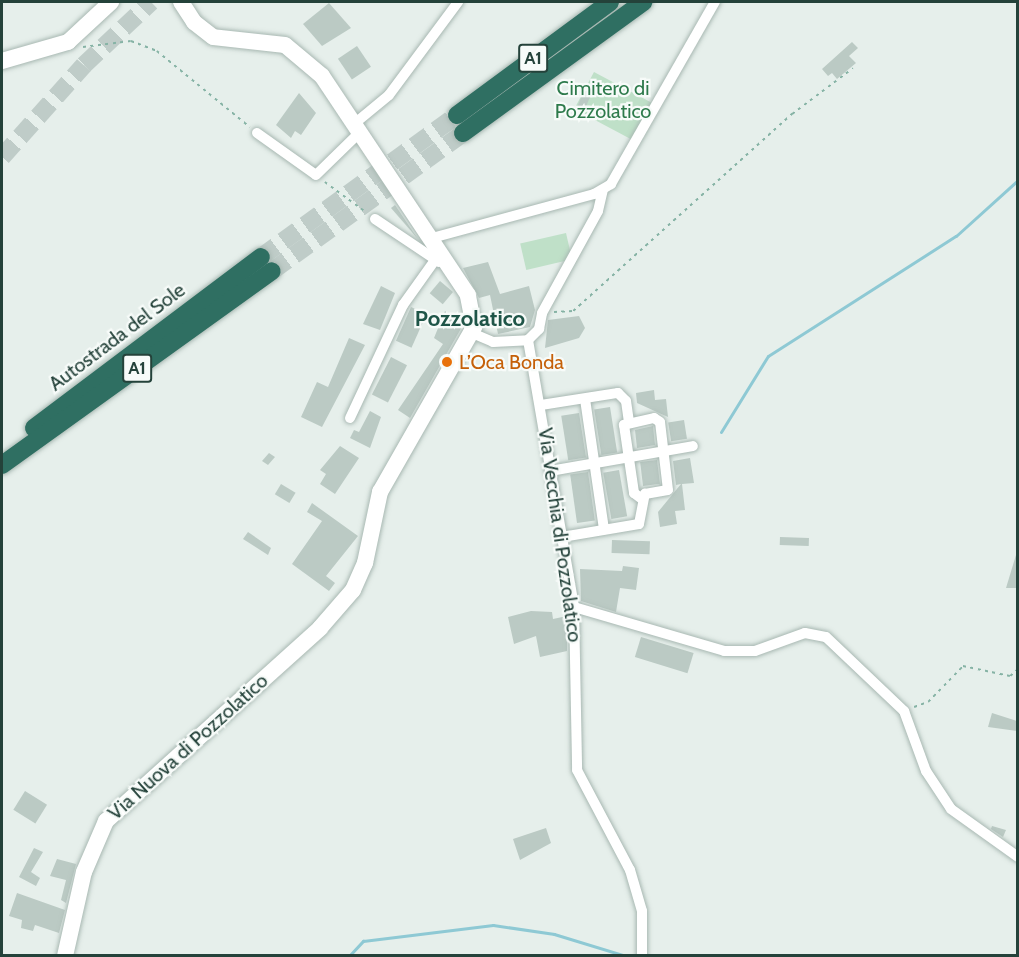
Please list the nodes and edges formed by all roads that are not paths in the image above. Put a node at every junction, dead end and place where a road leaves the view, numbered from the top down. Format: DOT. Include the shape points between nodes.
graph roads {
  1 [pos="111,2"];
  2 [pos="181,2"];
  3 [pos="458,2"];
  4 [pos="610,2"];
  5 [pos="643,2"];
  6 [pos="715,2"];
  7 [pos="2,62"];
  8 [pos="457,115"];
  9 [pos="357,129"];
  10 [pos="257,133"];
  11 [pos="463,133"];
  12 [pos="603,190"];
  13 [pos="375,219"];
  14 [pos="432,238"];
  15 [pos="439,261"];
  16 [pos="472,333"];
  17 [pos="528,340"];
  18 [pos="585,399"];
  19 [pos="541,405"];
  20 [pos="350,418"];
  21 [pos="629,422"];
  22 [pos="693,446"];
  23 [pos="664,452"];
  24 [pos="2,453"];
  25 [pos="628,457"];
  26 [pos="594,463"];
  27 [pos="2,465"];
  28 [pos="550,471"];
  29 [pos="642,499"];
  30 [pos="604,530"];
  31 [pos="562,537"];
  32 [pos="574,607"];
  33 [pos="1017,857"];
  34 [pos="65,956"];
  35 [pos="642,956"];
  1 -- 7 [label="main road" via="68,42"];
  2 -- 9 [label="main road" via="213,37 277,43 301,54"];
  3 -- 9 [label="street" via="389,95"];
  4 -- 8 [label="highway, A1"];
  5 -- 11 [label="highway, A1"];
  6 -- 12 [label="street" via="617,177"];
  9 -- 10 [label="street" via="316,175"];
  9 -- 14 [label="main road"];
  12 -- 14 [label="street"];
  12 -- 17 [label="street" via="598,211 542,313 539,329"];
  13 -- 15 [label="street"];
  14 -- 15 [label="main road"];
  15 -- 16 [label="main road" via="472,304"];
  15 -- 20 [label="street" via="403,305"];
  16 -- 17 [label="street" via="493,342"];
  16 -- 34 [label="main road, Via Nuova di Pozzolatico" via="380,492 365,563 346,601 106,821 84,872"];
  17 -- 19 [label="street, Via Vecchia di Pozzolatico"];
  18 -- 19 [label="street"];
  18 -- 21 [label="street" via="623,396"];
  18 -- 26 [label="street"];
  19 -- 28 [label="street, Via Vecchia di Pozzolatico"];
  21 -- 23 [label="street" via="657,419"];
  21 -- 25 [label="street" via="624,425"];
  22 -- 23 [label="street"];
  23 -- 25 [label="street"];
  23 -- 29 [label="street" via="668,490"];
  24 -- 27 [label="highway, Autostrada del Sole / A1" via="266,264"];
  25 -- 26 [label="street"];
  25 -- 29 [label="street" via="634,493"];
  26 -- 28 [label="street"];
  26 -- 30 [label="street"];
  28 -- 31 [label="street, Via Vecchia di Pozzolatico"];
  29 -- 30 [label="street" via="644,519 639,524"];
  30 -- 31 [label="street"];
  31 -- 32 [label="street, Via Vecchia di Pozzolatico"];
  32 -- 33 [label="street" via="663,636 743,653 815,633 904,711 926,771 951,809"];
  32 -- 35 [label="street, Via Vecchia di Pozzolatico" via="577,770 630,870 642,912"];
}
